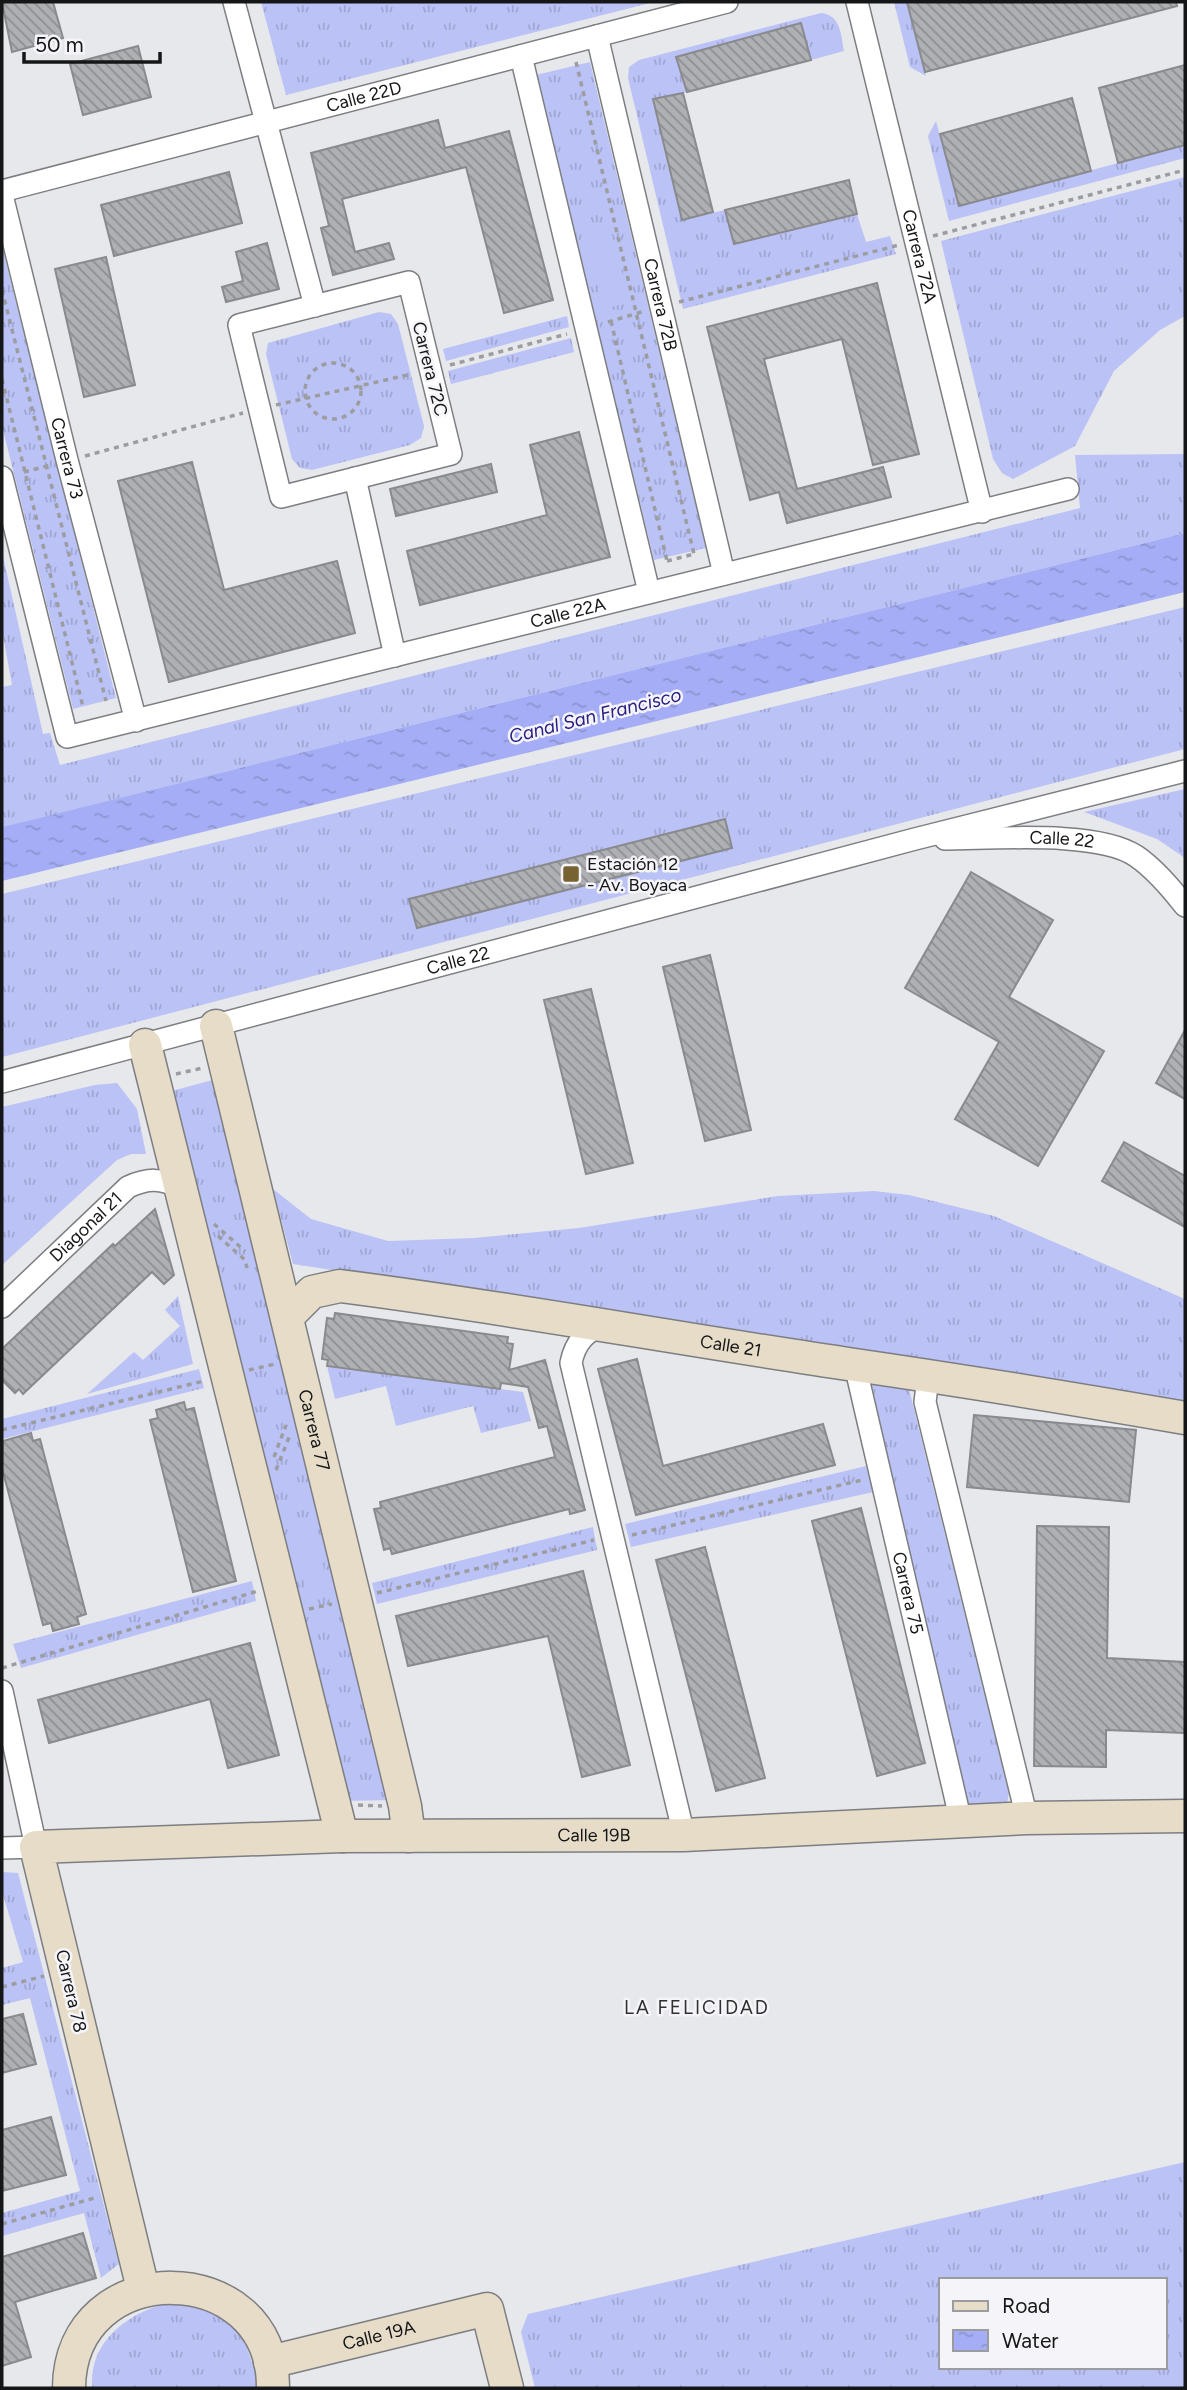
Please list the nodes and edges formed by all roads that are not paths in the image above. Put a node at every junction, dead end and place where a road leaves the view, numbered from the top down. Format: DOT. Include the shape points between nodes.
graph roads {
  1 [pos="234,2"];
  2 [pos="727,2"];
  3 [pos="857,2"];
  4 [pos="597,36"];
  5 [pos="521,56"];
  6 [pos="265,121"];
  7 [pos="2,193"];
  8 [pos="314,306"];
  9 [pos="2,478"];
  10 [pos="355,478"];
  11 [pos="1068,489"];
  12 [pos="982,512"];
  13 [pos="724,573"];
  14 [pos="649,592"];
  15 [pos="395,656"];
  16 [pos="136,721"];
  17 [pos="1185,771"];
  18 [pos="915,839"];
  19 [pos="1185,905"];
  20 [pos="216,1026"];
  21 [pos="145,1045"];
  22 [pos="2,1082"];
  23 [pos="181,1188"];
  24 [pos="2,1307"];
  25 [pos="288,1316"];
  26 [pos="608,1323"];
  27 [pos="855,1365"];
  28 [pos="937,1375"];
  29 [pos="1185,1418"];
  30 [pos="2,1691"];
  31 [pos="1185,1816"];
  32 [pos="1027,1818"];
  33 [pos="961,1822"];
  34 [pos="684,1835"];
  35 [pos="342,1836"];
  36 [pos="410,1836"];
  37 [pos="36,1847"];
  38 [pos="2,1848"];
  39 [pos="142,2290"];
  40 [pos="271,2375"];
  41 [pos="65,2385"];
  42 [pos="507,2388"];
  1 -- 6 [label="street"];
  2 -- 4 [label="street, Calle 22D"];
  3 -- 12 [label="street, Carrera 72A"];
  4 -- 5 [label="street, Calle 22D"];
  4 -- 13 [label="street, Carrera 72B"];
  5 -- 6 [label="street, Calle 22D"];
  5 -- 14 [label="street"];
  6 -- 7 [label="street, Calle 22D"];
  6 -- 8 [label="street"];
  7 -- 16 [label="street, Carrera 73" via="57,463"];
  8 -- 10 [label="street, Carrera 72C" via="239,325 281,497"];
  8 -- 10 [label="street, Carrera 72C" via="409,282 451,454"];
  9 -- 16 [label="street, Calle 22A" via="67,737"];
  10 -- 15 [label="street"];
  11 -- 12 [label="street, Calle 22A"];
  12 -- 13 [label="street, Calle 22A"];
  13 -- 14 [label="street, Calle 22A"];
  14 -- 15 [label="street, Calle 22A"];
  15 -- 16 [label="street, Calle 22A"];
  17 -- 18 [label="street, Calle 22"];
  18 -- 19 [label="street, Calle 22" via="1110,844 1136,855"];
  18 -- 20 [label="street, Calle 22"];
  20 -- 21 [label="street, Calle 22"];
  20 -- 25 [label="street, Carrera 77"];
  21 -- 22 [label="street, Calle 22"];
  21 -- 23 [label="street"];
  23 -- 24 [label="street, Diagonal 21" via="155,1179 128,1187"];
  23 -- 35 [label="street" via="227,1376 299,1607"];
  25 -- 26 [label="street, Calle 21" via="312,1292 340,1286"];
  25 -- 36 [label="street, Carrera 77"];
  26 -- 27 [label="street, Calle 21"];
  26 -- 34 [label="street" via="580,1339 571,1363"];
  27 -- 28 [label="street, Calle 21"];
  27 -- 33 [label="street, Carrera 75"];
  28 -- 29 [label="street, Calle 21"];
  28 -- 32 [label="street" via="927,1386 925,1402"];
  30 -- 37 [label="street, Carrera 78"];
  31 -- 32 [label="street, Calle 19B"];
  32 -- 33 [label="street, Calle 19B"];
  33 -- 34 [label="street, Calle 19B"];
  34 -- 36 [label="street, Calle 19B"];
  35 -- 36 [label="street, Calle 19B"];
  35 -- 37 [label="street, Calle 19B"];
  37 -- 38 [label="street, Calle 19B"];
  37 -- 39 [label="street, Carrera 78"];
  39 -- 40 [label="street" via="170,2286 196,2289 221,2299 243,2315 260,2336"];
  39 -- 41 [label="street" via="115,2303 92,2323 76,2350"];
  40 -- 42 [label="street, Calle 19A" via="486,2309"];
}
